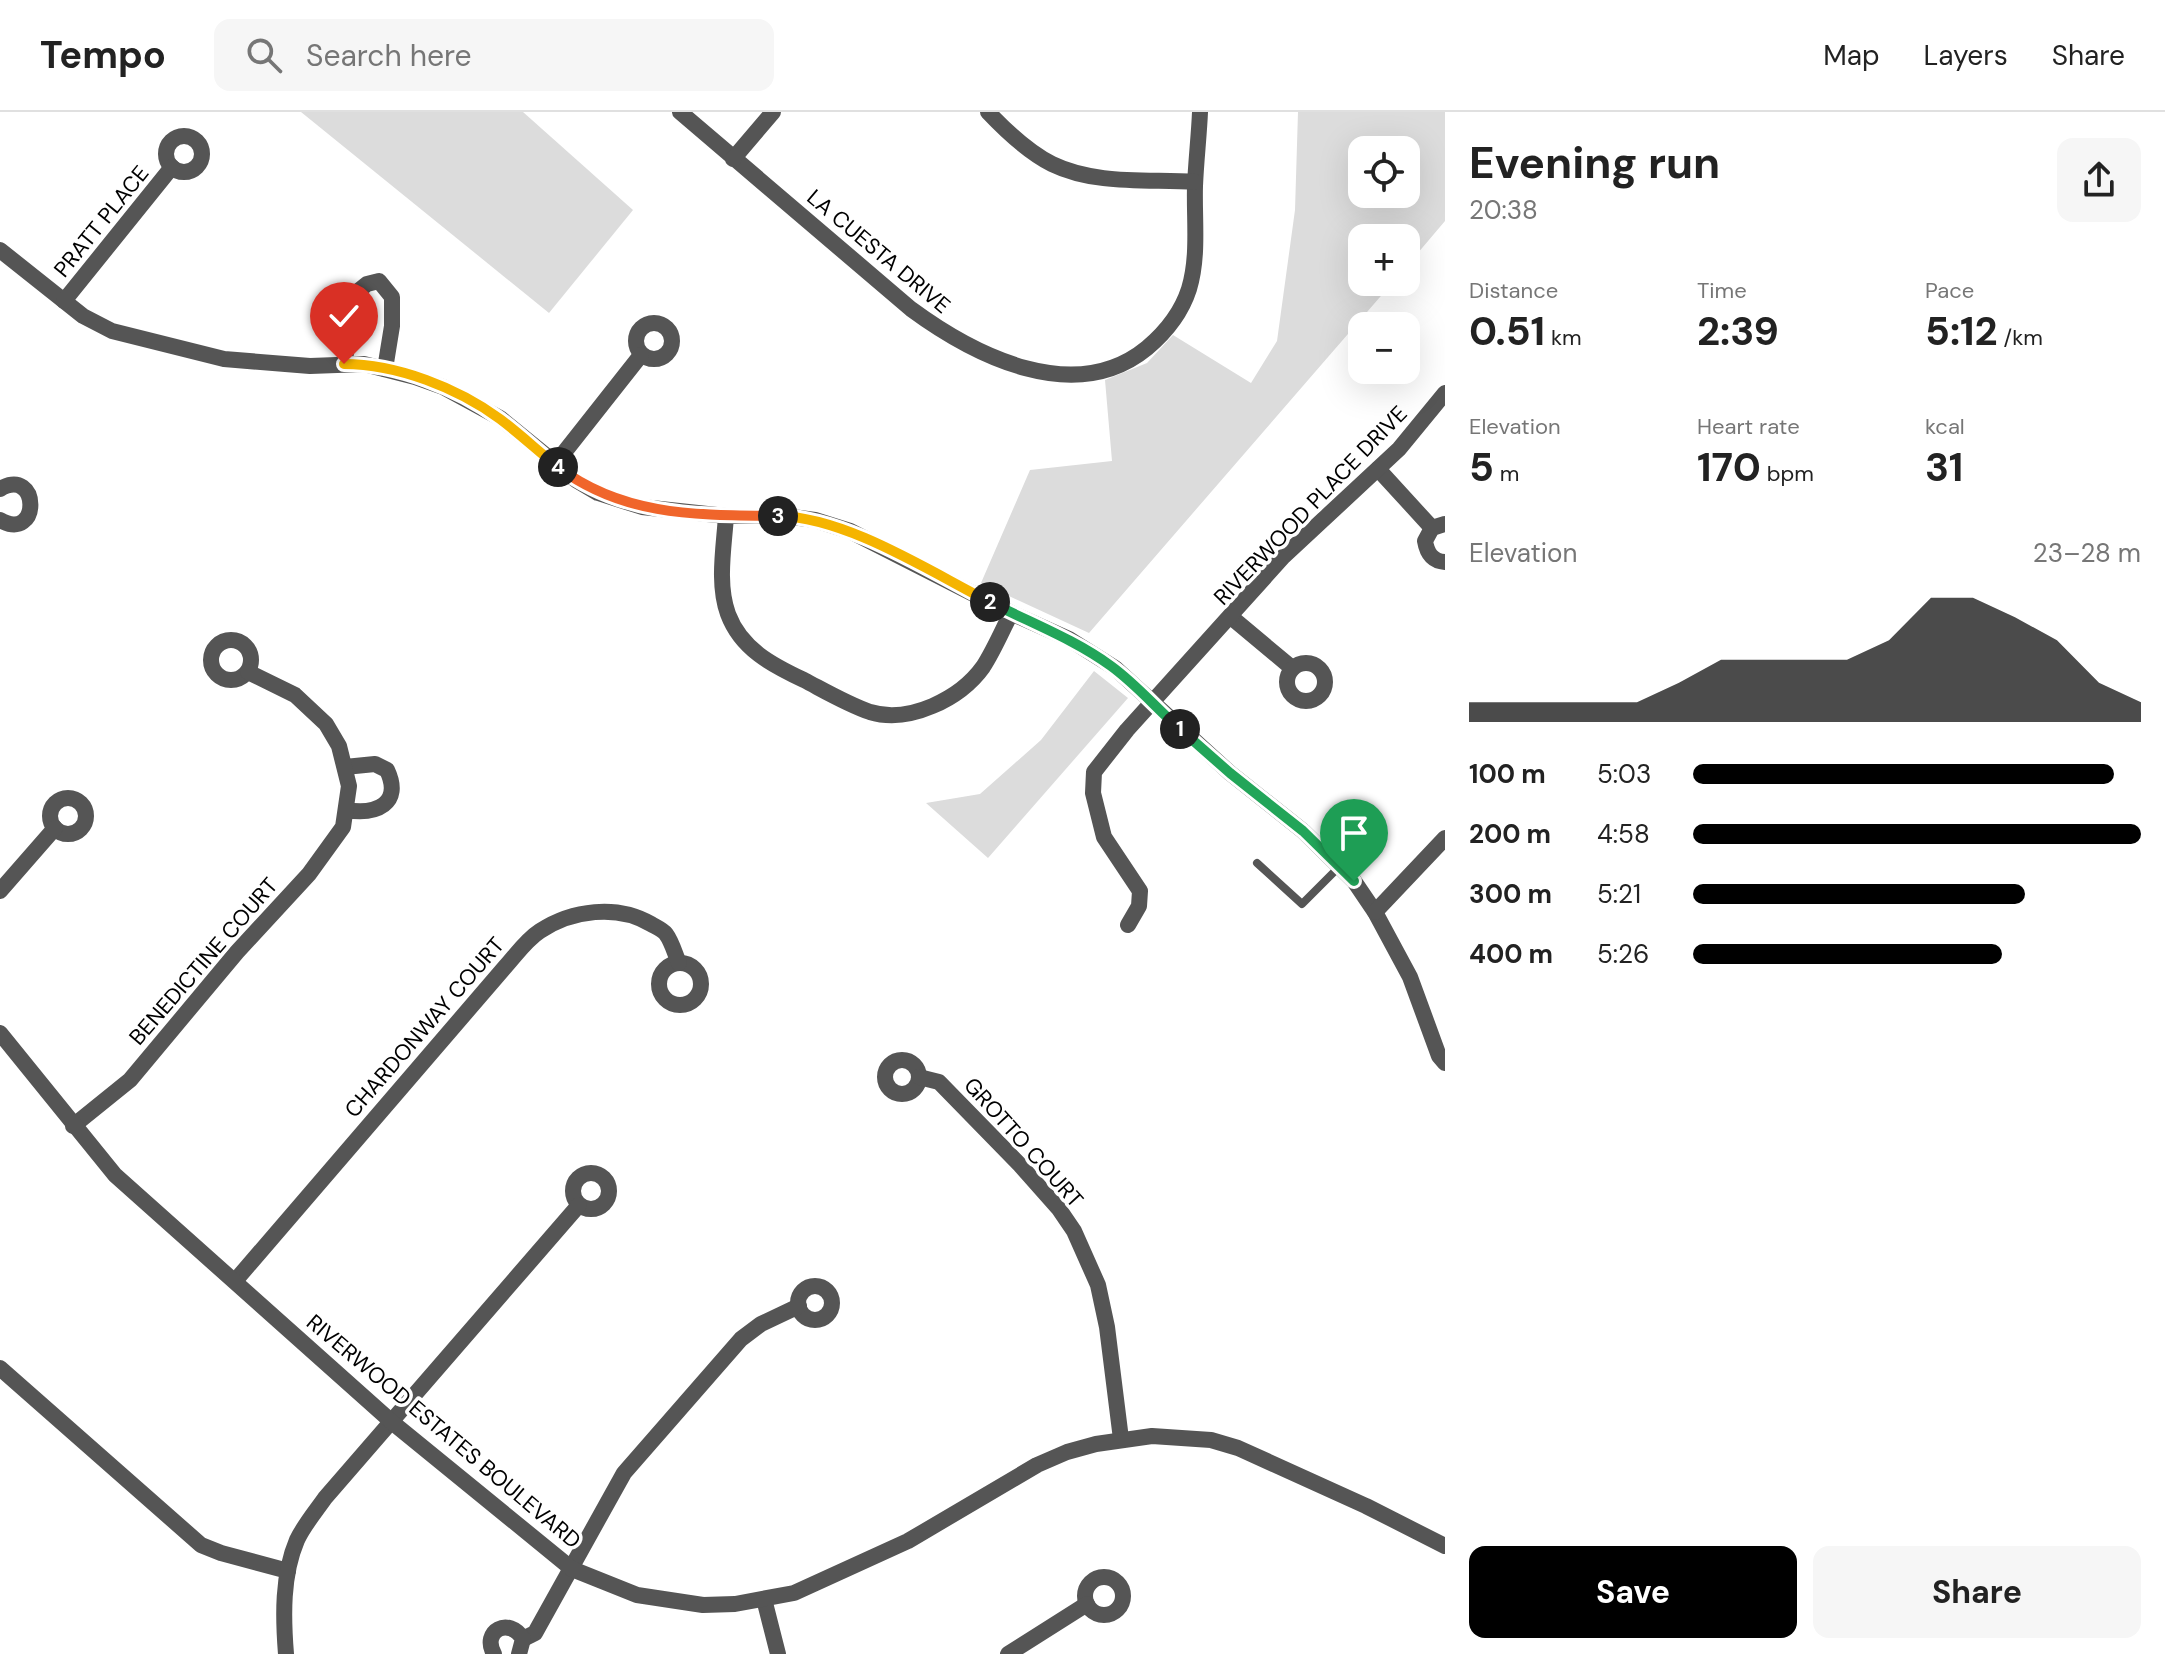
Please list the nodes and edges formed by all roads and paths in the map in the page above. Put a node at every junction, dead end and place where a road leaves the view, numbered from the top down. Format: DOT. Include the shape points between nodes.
graph roads {
  1 [pos="680,112"];
  2 [pos="773,112"];
  3 [pos="988,112"];
  4 [pos="1200,112"];
  5 [pos="733,159"];
  6 [pos="172,167"];
  7 [pos="1195,182"];
  8 [pos="0,250"];
  9 [pos="64,301"];
  10 [pos="641,355"];
  11 [pos="344,364"];
  12 [pos="385,369"];
  13 [pos="1445,393"];
  14 [pos="555,464"];
  15 [pos="1378,469"];
  16 [pos="2,483"];
  17 [pos="726,516"];
  18 [pos="0,520"];
  19 [pos="1438,526"];
  20 [pos="1445,562"];
  21 [pos="1011,613"];
  22 [pos="1231,617"];
  23 [pos="1292,668"];
  24 [pos="248,672"];
  25 [pos="1151,703"];
  26 [pos="345,767"];
  27 [pos="346,810"];
  28 [pos="55,828"];
  29 [pos="1445,838"];
  30 [pos="1257,863"];
  31 [pos="1339,867"];
  32 [pos="0,891"];
  33 [pos="1375,912"];
  34 [pos="1128,925"];
  35 [pos="679,963"];
  36 [pos="0,1033"];
  37 [pos="1445,1063"];
  38 [pos="919,1077"];
  39 [pos="73,1126"];
  40 [pos="579,1205"];
  41 [pos="235,1281"];
  42 [pos="799,1306"];
  43 [pos="0,1368"];
  44 [pos="393,1423"];
  45 [pos="1121,1439"];
  46 [pos="1445,1546"];
  47 [pos="572,1569"];
  48 [pos="288,1571"];
  49 [pos="764,1599"];
  50 [pos="1087,1604"];
  51 [pos="521,1646"];
  52 [pos="286,1654"];
  53 [pos="494,1654"];
  54 [pos="778,1654"];
  55 [pos="1008,1654"];
  1 -- 5 [label="street, LA CUESTA DRIVE"];
  2 -- 5 [label="street"];
  3 -- 7 [label="street" via="1051,164 1101,178"];
  4 -- 7 [label="street"];
  5 -- 7 [label="street, LA CUESTA DRIVE" via="942,332 998,359 1063,375 1102,373 1121,365 1164,334 1179,313 1194,262"];
  6 -- 9 [label="street, PRATT PLACE"];
  8 -- 9 [label="street"];
  9 -- 11 [label="street" via="112,331 183,350 257,362"];
  10 -- 14 [label="street"];
  11 -- 12 [label="street"];
  11 -- 12 [label="street" via="357,292 379,281 392,297"];
  12 -- 14 [label="street" via="471,401"];
  13 -- 15 [label="street, RIVERWOOD PLACE DRIVE"];
  14 -- 17 [label="street" via="598,493 621,501"];
  15 -- 19 [label="street"];
  15 -- 22 [label="street, RIVERWOOD PLACE DRIVE" via="1283,557"];
  16 -- 18 [label="street" via="27,491 32,505 19,523"];
  17 -- 21 [label="street" via="785,516 850,531"];
  17 -- 21 [label="street" via="724,593 728,614 751,650 872,712 896,715 919,710 964,687 982,667"];
  19 -- 20 [label="street" via="1425,541 1426,549"];
  21 -- 25 [label="street" via="1092,653"];
  22 -- 23 [label="street"];
  22 -- 25 [label="street, RIVERWOOD PLACE DRIVE"];
  24 -- 26 [label="street, BENEDICTINE COURT" via="311,707 339,746"];
  25 -- 31 [label="street"];
  25 -- 34 [label="street, RIVERWOOD PLACE DRIVE" via="1094,772 1093,793 1104,837 1140,891 1139,906"];
  26 -- 27 [label="street, BENEDICTINE COURT"];
  26 -- 27 [label="street" via="375,764 387,770 393,783 384,805"];
  27 -- 39 [label="street, BENEDICTINE COURT" via="343,827 309,874 130,1080"];
  28 -- 32 [label="street"];
  29 -- 33 [label="street"];
  30 -- 31 [label="lane" via="1302,904"];
  31 -- 33 [label="street"];
  33 -- 37 [label="street" via="1410,977"];
  35 -- 41 [label="street, CHARDONWAY COURT" via="666,933 627,914 592,912 537,933"];
  36 -- 39 [label="street, RIVERWOOD ESTATES BOULEVARD"];
  38 -- 45 [label="street, GROTTO COURT" via="939,1082 1020,1165 1074,1231 1098,1285"];
  39 -- 41 [label="street, RIVERWOOD ESTATES BOULEVARD" via="115,1175"];
  40 -- 44 [label="street"];
  41 -- 44 [label="street, RIVERWOOD ESTATES BOULEVARD"];
  42 -- 47 [label="street" via="741,1339 624,1473"];
  43 -- 48 [label="street" via="201,1545"];
  44 -- 47 [label="street, RIVERWOOD ESTATES BOULEVARD"];
  44 -- 48 [label="street" via="325,1498 297,1541"];
  45 -- 46 [label="street, RIVERWOOD ESTATES BOULEVARD" via="1181,1436 1238,1448"];
  45 -- 49 [label="street, RIVERWOOD ESTATES BOULEVARD" via="1037,1465 908,1541 805,1589"];
  47 -- 49 [label="street, RIVERWOOD ESTATES BOULEVARD" via="669,1602 703,1605"];
  47 -- 51 [label="street" via="535,1633"];
  48 -- 52 [label="street"];
  49 -- 54 [label="street"];
  50 -- 55 [label="street"];
  51 -- 53 [label="street" via="515,1629 496,1630 490,1641"];
}
